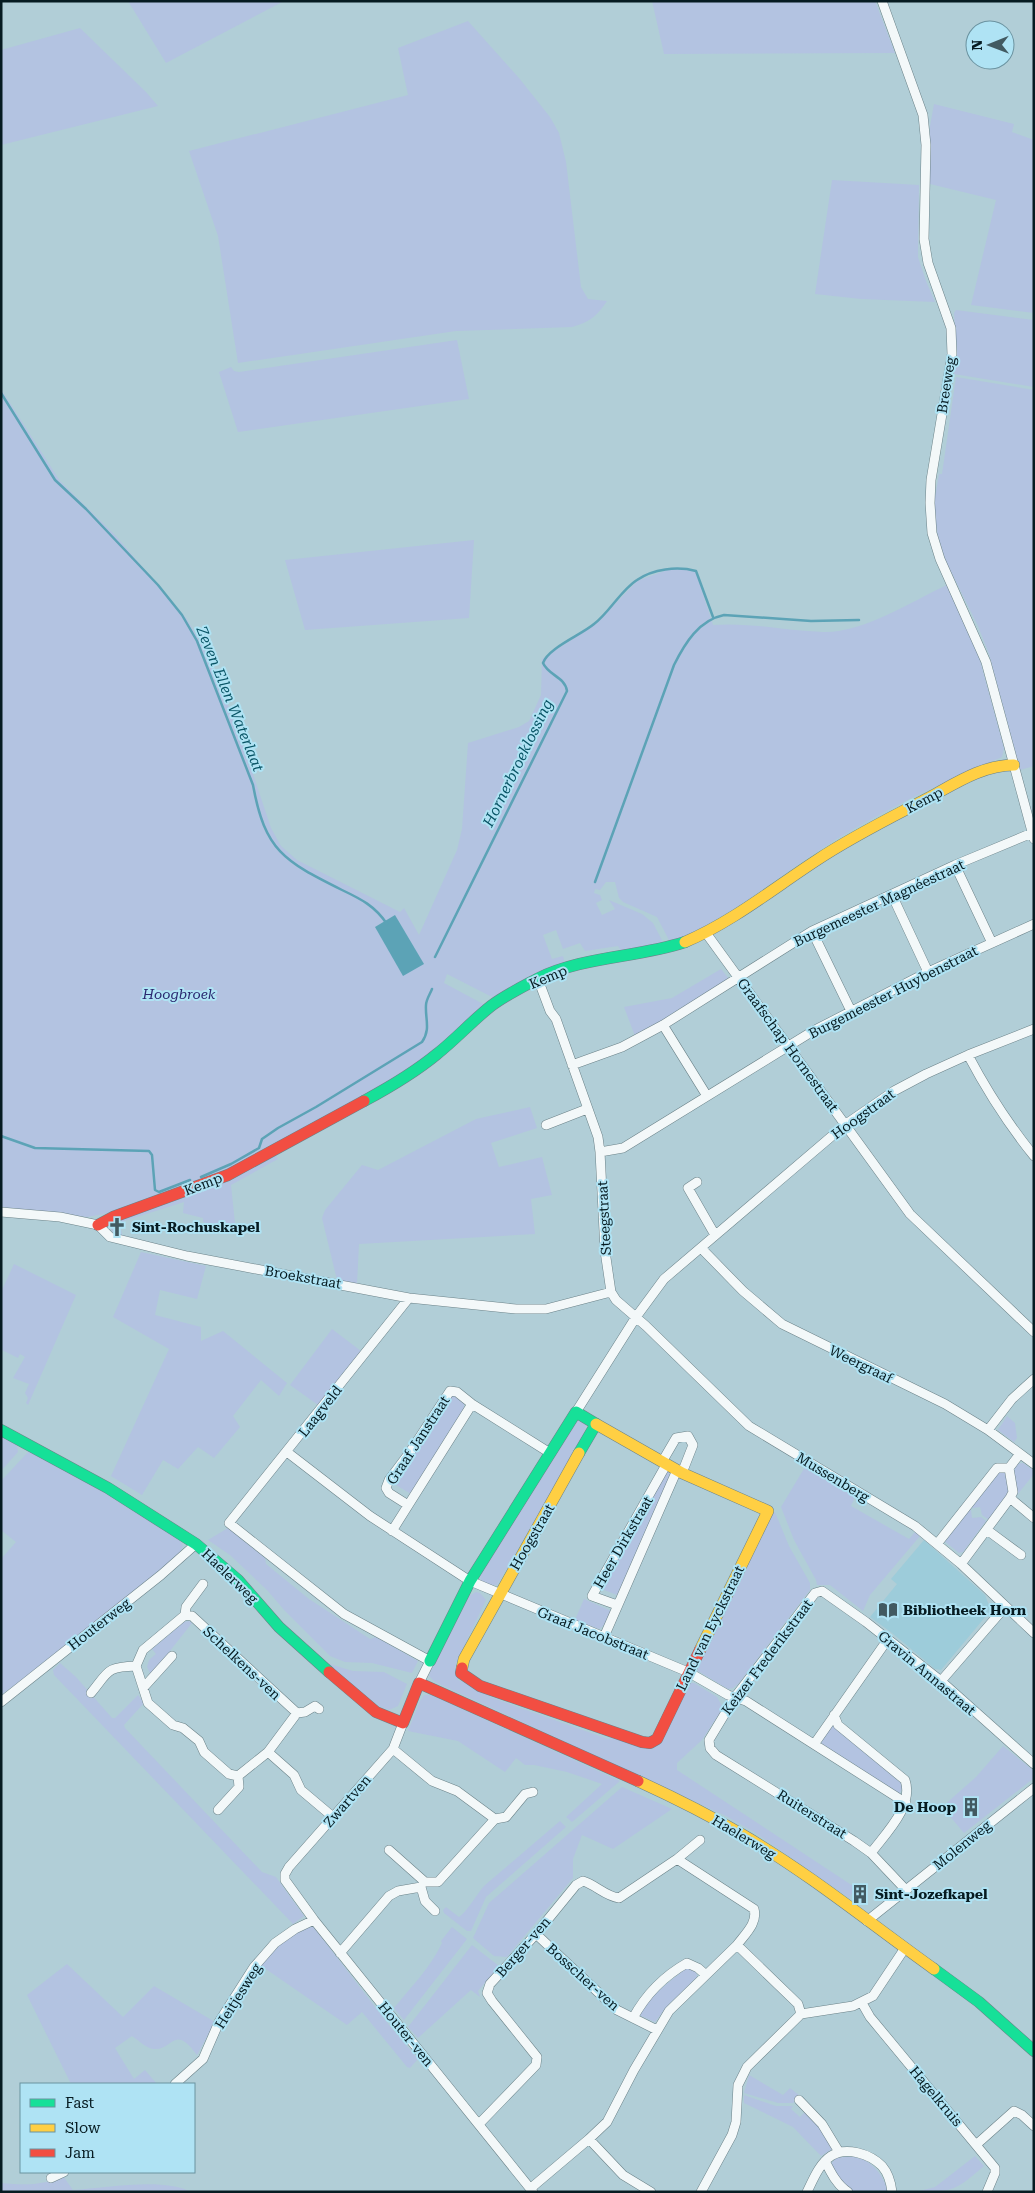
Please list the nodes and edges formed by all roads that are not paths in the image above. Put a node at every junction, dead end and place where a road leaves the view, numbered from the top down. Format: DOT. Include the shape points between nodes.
graph roads {
  1 [pos="882,1"];
  2 [pos="1014,765"];
  3 [pos="1033,836"];
  4 [pos="955,866"];
  5 [pos="892,895"];
  6 [pos="1034,924"];
  7 [pos="812,931"];
  8 [pos="706,933"];
  9 [pos="992,943"];
  10 [pos="928,972"];
  11 [pos="538,978"];
  12 [pos="739,979"];
  13 [pos="851,1011"];
  14 [pos="663,1024"];
  15 [pos="1034,1029"];
  16 [pos="788,1047"];
  17 [pos="968,1055"];
  18 [pos="572,1065"];
  19 [pos="707,1096"];
  20 [pos="587,1109"];
  21 [pos="846,1124"];
  22 [pos="546,1125"];
  23 [pos="600,1152"];
  24 [pos="1034,1156"];
  25 [pos="696,1182"];
  26 [pos="1,1212"];
  27 [pos="98,1225"];
  28 [pos="716,1235"];
  29 [pos="701,1248"];
  30 [pos="611,1292"];
  31 [pos="409,1298"];
  32 [pos="636,1317"];
  33 [pos="1034,1332"];
  34 [pos="1034,1379"];
  35 [pos="472,1404"];
  36 [pos="576,1412"];
  37 [pos="596,1424"];
  38 [pos="1,1430"];
  39 [pos="988,1430"];
  40 [pos="287,1452"];
  41 [pos="550,1453"];
  42 [pos="1019,1455"];
  43 [pos="1034,1464"];
  44 [pos="672,1468"];
  45 [pos="1009,1468"];
  46 [pos="1010,1498"];
  47 [pos="408,1505"];
  48 [pos="1034,1518"];
  49 [pos="988,1530"];
  50 [pos="392,1531"];
  51 [pos="196,1544"];
  52 [pos="937,1544"];
  53 [pos="1020,1555"];
  54 [pos="961,1564"];
  55 [pos="470,1581"];
  56 [pos="203,1584"];
  57 [pos="815,1593"];
  58 [pos="499,1595"];
  59 [pos="617,1606"];
  60 [pos="1005,1607"];
  61 [pos="185,1615"];
  62 [pos="1034,1633"];
  63 [pos="604,1636"];
  64 [pos="888,1639"];
  65 [pos="172,1656"];
  66 [pos="430,1661"];
  67 [pos="136,1666"];
  68 [pos="688,1672"];
  69 [pos="941,1681"];
  70 [pos="419,1683"];
  71 [pos="144,1688"];
  72 [pos="91,1693"];
  73 [pos="735,1697"];
  74 [pos="1,1702"];
  75 [pos="319,1709"];
  76 [pos="297,1713"];
  77 [pos="834,1715"];
  78 [pos="403,1723"];
  79 [pos="650,1742"];
  80 [pos="814,1743"];
  81 [pos="710,1748"];
  82 [pos="393,1749"];
  83 [pos="268,1752"];
  84 [pos="1034,1764"];
  85 [pos="238,1776"];
  86 [pos="1034,1788"];
  87 [pos="533,1792"];
  88 [pos="906,1803"];
  89 [pos="218,1810"];
  90 [pos="333,1817"];
  91 [pos="495,1819"];
  92 [pos="700,1840"];
  93 [pos="388,1850"];
  94 [pos="871,1853"];
  95 [pos="677,1858"];
  96 [pos="285,1874"];
  97 [pos="423,1885"];
  98 [pos="906,1890"];
  99 [pos="435,1911"];
  100 [pos="314,1920"];
  101 [pos="867,1921"];
  102 [pos="536,1934"];
  103 [pos="736,1945"];
  104 [pos="905,1948"];
  105 [pos="340,1952"];
  106 [pos="706,1976"];
  107 [pos="862,2003"];
  108 [pos="801,2014"];
  109 [pos="632,2018"];
  110 [pos="657,2030"];
  111 [pos="1034,2051"];
  112 [pos="176,2083"];
  113 [pos="799,2100"];
  114 [pos="479,2124"];
  115 [pos="1034,2126"];
  116 [pos="589,2139"];
  117 [pos="977,2144"];
  118 [pos="839,2152"];
  119 [pos="825,2161"];
  120 [pos="62,2173"];
  121 [pos="51,2178"];
  122 [pos="532,2190"];
  123 [pos="651,2192"];
  124 [pos="701,2192"];
  125 [pos="807,2192"];
  126 [pos="848,2192"];
  127 [pos="892,2192"];
  128 [pos="987,2192"];
  1 -- 2 [label="street, Breeweg" via="922,115 926,145 924,239 928,263 951,328 952,354 931,480 932,533 940,559 986,662"];
  2 -- 3 [label="street, Breeweg"];
  2 -- 8 [label="street, Kemp" via="999,765 972,775 865,831"];
  3 -- 4 [label="street, Burgemeester Magnéestraat"];
  4 -- 5 [label="street, Burgemeester Magnéestraat"];
  4 -- 9 [label="street"];
  5 -- 7 [label="street, Burgemeester Magnéestraat"];
  5 -- 10 [label="street"];
  6 -- 9 [label="street, Burgemeester Huybenstraat"];
  7 -- 12 [label="street, Burgemeester Magnéestraat"];
  7 -- 13 [label="street"];
  8 -- 11 [label="street, Kemp" via="652,952 593,961"];
  8 -- 12 [label="street, Graafschap Hornestraat"];
  9 -- 10 [label="street, Burgemeester Huybenstraat"];
  10 -- 13 [label="street, Burgemeester Huybenstraat"];
  11 -- 18 [label="street, Steegstraat"];
  11 -- 27 [label="street, Kemp" via="492,1005 439,1053 403,1080 228,1175"];
  12 -- 14 [label="street, Burgemeester Magnéestraat"];
  12 -- 16 [label="street, Graafschap Hornestraat"];
  13 -- 16 [label="street, Burgemeester Huybenstraat"];
  14 -- 18 [label="street, Burgemeester Magnéestraat" via="622,1047"];
  14 -- 19 [label="street"];
  15 -- 17 [label="street, Hoogstraat"];
  16 -- 19 [label="street, Burgemeester Huybenstraat"];
  16 -- 21 [label="street, Graafschap Hornestraat"];
  17 -- 21 [label="street, Hoogstraat" via="894,1091"];
  17 -- 24 [label="street" via="1010,1127"];
  18 -- 20 [label="street, Steegstraat"];
  19 -- 23 [label="street, Burgemeester Huybenstraat" via="623,1148"];
  20 -- 22 [label="street"];
  20 -- 23 [label="street, Steegstraat"];
  21 -- 28 [label="street, Hoogstraat"];
  21 -- 33 [label="street, Graafschap Hornestraat" via="910,1214"];
  23 -- 30 [label="street, Steegstraat" via="605,1251"];
  25 -- 28 [label="street" via="688,1188"];
  26 -- 27 [label="street, Broekstraat" via="60,1217"];
  27 -- 31 [label="street, Broekstraat" via="110,1237 186,1256"];
  28 -- 29 [label="street, Hoogstraat"];
  29 -- 32 [label="street, Hoogstraat" via="664,1279"];
  29 -- 39 [label="street, Weergraaf" via="743,1291 782,1324 946,1404"];
  30 -- 31 [label="street, Broekstraat" via="546,1309"];
  30 -- 32 [label="street"];
  31 -- 40 [label="street, Laagveld"];
  32 -- 36 [label="street, Hoogstraat"];
  32 -- 52 [label="street, Mussenberg" via="749,1426 915,1526"];
  34 -- 39 [label="street" via="1012,1399"];
  35 -- 41 [label="street, Graaf Janstraat"];
  35 -- 47 [label="street, Graaf Janstraat"];
  35 -- 47 [label="street, Graaf Janstraat" via="457,1392 450,1391 389,1480 386,1488 389,1493"];
  36 -- 37 [label="street"];
  36 -- 41 [label="street, Hoogstraat"];
  37 -- 44 [label="street"];
  37 -- 58 [label="street, Hoogstraat"];
  38 -- 51 [label="street, Haelerweg" via="108,1488"];
  39 -- 42 [label="street, Weergraaf"];
  40 -- 50 [label="street, Graaf Jacobstraat"];
  40 -- 66 [label="street, Laagveld" via="229,1523 344,1614"];
  41 -- 55 [label="street, Hoogstraat"];
  42 -- 43 [label="street, Weergraaf"];
  42 -- 45 [label="street"];
  44 -- 59 [label="street, Heer Dirkstraat"];
  44 -- 59 [label="street, Heer Dirkstraat" via="592,1596"];
  44 -- 68 [label="street, Land van Eyckstraat" via="768,1511"];
  45 -- 46 [label="street" via="1013,1492"];
  45 -- 52 [label="street" via="997,1468"];
  46 -- 48 [label="street"];
  46 -- 49 [label="street"];
  47 -- 50 [label="street, Graaf Janstraat"];
  49 -- 53 [label="street"];
  49 -- 54 [label="street"];
  50 -- 55 [label="street, Graaf Jacobstraat"];
  51 -- 74 [label="street, Houterweg" via="161,1576"];
  51 -- 78 [label="street, Haelerweg" via="238,1580 279,1627 320,1665 376,1712"];
  52 -- 54 [label="street, Mussenberg"];
  54 -- 60 [label="street, Mussenberg"];
  55 -- 58 [label="street, Graaf Jacobstraat"];
  55 -- 66 [label="street, Hoogstraat"];
  56 -- 61 [label="street" via="186,1607"];
  57 -- 64 [label="street, Gravin Annastraat" via="822,1591"];
  57 -- 73 [label="street, Keizer Frederikstraat"];
  58 -- 63 [label="street, Graaf Jacobstraat"];
  58 -- 79 [label="street, Hoogstraat" via="464,1658 461,1673 480,1686"];
  59 -- 63 [label="street, Heer Dirkstraat"];
  60 -- 62 [label="street, Mussenberg"];
  60 -- 69 [label="street"];
  61 -- 67 [label="street" via="143,1650"];
  61 -- 76 [label="street, Schelkens-ven" via="192,1616"];
  63 -- 68 [label="street, Graaf Jacobstraat"];
  64 -- 69 [label="street, Gravin Annastraat"];
  64 -- 77 [label="street"];
  65 -- 71 [label="street"];
  66 -- 70 [label="street"];
  67 -- 71 [label="street"];
  67 -- 72 [label="street" via="117,1666"];
  68 -- 73 [label="street, Graaf Jacobstraat"];
  68 -- 79 [label="street, Land van Eyckstraat" via="657,1739"];
  69 -- 84 [label="street, Gravin Annastraat"];
  70 -- 78 [label="street"];
  70 -- 101 [label="street, Haelerweg" via="684,1802 752,1840"];
  71 -- 85 [label="street" via="148,1704 199,1741 204,1752 229,1774"];
  73 -- 80 [label="street, Graaf Jacobstraat"];
  73 -- 81 [label="street, Keizer Frederikstraat" via="709,1740"];
  75 -- 76 [label="street" via="315,1706"];
  76 -- 83 [label="street"];
  77 -- 80 [label="street"];
  77 -- 88 [label="street" via="838,1725 905,1780 909,1790"];
  78 -- 82 [label="street, Zwartven"];
  80 -- 88 [label="street, Graaf Jacobstraat"];
  81 -- 94 [label="street, Ruiterstraat" via="716,1755"];
  82 -- 90 [label="street, Zwartven"];
  82 -- 91 [label="street" via="432,1782 458,1791"];
  83 -- 85 [label="street"];
  83 -- 90 [label="street" via="294,1775 301,1790"];
  85 -- 89 [label="street" via="238,1787"];
  86 -- 98 [label="street, Molenweg"];
  87 -- 91 [label="street" via="525,1794 506,1817"];
  88 -- 94 [label="street"];
  90 -- 96 [label="street, Zwartven"];
  91 -- 97 [label="street" via="438,1882"];
  92 -- 95 [label="street, Berger-ven"];
  93 -- 97 [label="street"];
  94 -- 98 [label="street, Ruiterstraat"];
  95 -- 102 [label="street, Berger-ven" via="619,1898 611,1897 583,1881 576,1885"];
  95 -- 103 [label="street" via="754,1909 753,1924"];
  96 -- 100 [label="street, Houter-ven" via="285,1880"];
  97 -- 99 [label="street" via="424,1901"];
  97 -- 105 [label="street" via="389,1896"];
  98 -- 101 [label="street, Molenweg"];
  100 -- 105 [label="street, Houter-ven"];
  100 -- 112 [label="street, Heitjesweg" via="275,1943 254,1967 220,2022 203,2059"];
  101 -- 104 [label="street, Haelerweg"];
  102 -- 109 [label="street, Bosscher-ven" via="617,2010"];
  102 -- 114 [label="street, Berger-ven" via="490,1984 487,1993 537,2057 536,2065"];
  103 -- 106 [label="street"];
  103 -- 108 [label="street" via="798,2004"];
  104 -- 107 [label="street" via="873,1996"];
  104 -- 111 [label="street, Haelerweg" via="979,2002"];
  105 -- 114 [label="street, Houter-ven"];
  106 -- 109 [label="street, Bosscher-ven" via="687,1963 642,2000"];
  106 -- 110 [label="street" via="669,2011"];
  107 -- 108 [label="street"];
  107 -- 117 [label="street, Hagelkruis" via="870,2017"];
  108 -- 124 [label="street" via="741,2076 732,2134"];
  109 -- 110 [label="street, Bosscher-ven"];
  110 -- 116 [label="street" via="607,2122"];
  113 -- 118 [label="street" via="822,2124"];
  114 -- 122 [label="street, Houter-ven"];
  115 -- 117 [label="street" via="1014,2111"];
  116 -- 122 [label="street"];
  116 -- 123 [label="street" via="623,2175"];
  117 -- 128 [label="street, Hagelkruis" via="995,2168"];
  118 -- 119 [label="street"];
  118 -- 127 [label="street" via="869,2156 883,2167"];
  119 -- 125 [label="street"];
  119 -- 126 [label="street" via="834,2178"];
  120 -- 121 [label="street"];
}
